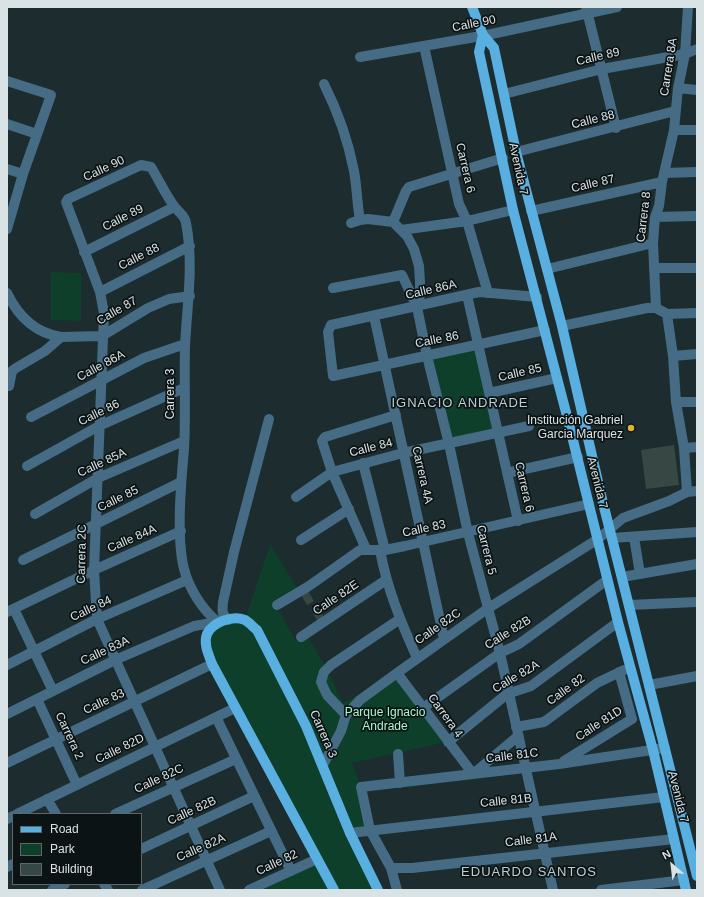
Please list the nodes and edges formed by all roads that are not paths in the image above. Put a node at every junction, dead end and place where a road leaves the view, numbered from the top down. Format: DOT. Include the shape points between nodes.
graph roads {
  1 [pos="472,7"];
  2 [pos="617,7"];
  3 [pos="688,7"];
  4 [pos="586,11"];
  5 [pos="483,35"];
  6 [pos="424,46"];
  7 [pos="697,49"];
  8 [pos="686,54"];
  9 [pos="360,57"];
  10 [pos="602,69"];
  11 [pos="7,81"];
  12 [pos="324,84"];
  13 [pos="678,88"];
  14 [pos="697,90"];
  15 [pos="504,94"];
  16 [pos="675,111"];
  17 [pos="7,124"];
  18 [pos="616,128"];
  19 [pos="674,130"];
  20 [pos="697,130"];
  21 [pos="37,134"];
  22 [pos="516,152"];
  23 [pos="503,158"];
  24 [pos="151,167"];
  25 [pos="7,169"];
  26 [pos="697,172"];
  27 [pos="452,173"];
  28 [pos="23,174"];
  29 [pos="663,177"];
  30 [pos="68,199"];
  31 [pos="174,207"];
  32 [pos="513,210"];
  33 [pos="531,211"];
  34 [pos="10,212"];
  35 [pos="697,216"];
  36 [pos="655,217"];
  37 [pos="468,221"];
  38 [pos="393,222"];
  39 [pos="7,229"];
  40 [pos="401,230"];
  41 [pos="653,243"];
  42 [pos="190,246"];
  43 [pos="84,252"];
  44 [pos="654,268"];
  45 [pos="697,268"];
  46 [pos="547,269"];
  47 [pos="333,288"];
  48 [pos="100,292"];
  49 [pos="7,293"];
  50 [pos="488,293"];
  51 [pos="190,296"];
  52 [pos="467,296"];
  53 [pos="537,297"];
  54 [pos="417,307"];
  55 [pos="656,308"];
  56 [pos="697,313"];
  57 [pos="666,314"];
  58 [pos="374,316"];
  59 [pos="562,326"];
  60 [pos="545,330"];
  61 [pos="102,336"];
  62 [pos="61,337"];
  63 [pos="185,344"];
  64 [pos="478,345"];
  65 [pos="697,354"];
  66 [pos="427,356"];
  67 [pos="673,356"];
  68 [pos="384,364"];
  69 [pos="334,376"];
  70 [pos="557,378"];
  71 [pos="100,381"];
  72 [pos="8,388"];
  73 [pos="184,388"];
  74 [pos="489,393"];
  75 [pos="676,402"];
  76 [pos="697,402"];
  77 [pos="396,415"];
  78 [pos="31,417"];
  79 [pos="269,419"];
  80 [pos="100,426"];
  81 [pos="530,426"];
  82 [pos="498,433"];
  83 [pos="184,441"];
  84 [pos="449,444"];
  85 [pos="697,447"];
  86 [pos="684,448"];
  87 [pos="404,453"];
  88 [pos="578,457"];
  89 [pos="364,463"];
  90 [pos="27,466"];
  91 [pos="332,472"];
  92 [pos="507,473"];
  93 [pos="98,478"];
  94 [pos="181,482"];
  95 [pos="692,492"];
  96 [pos="296,497"];
  97 [pos="589,504"];
  98 [pos="349,509"];
  99 [pos="35,514"];
  100 [pos="518,521"];
  101 [pos="96,524"];
  102 [pos="181,531"];
  103 [pos="697,532"];
  104 [pos="468,533"];
  105 [pos="611,534"];
  106 [pos="634,537"];
  107 [pos="598,539"];
  108 [pos="301,540"];
  109 [pos="424,542"];
  110 [pos="366,548"];
  111 [pos="382,550"];
  112 [pos="23,560"];
  113 [pos="697,564"];
  114 [pos="94,570"];
  115 [pos="640,574"];
  116 [pos="622,577"];
  117 [pos="187,580"];
  118 [pos="386,580"];
  119 [pos="607,580"];
  120 [pos="697,602"];
  121 [pos="277,605"];
  122 [pos="629,606"];
  123 [pos="487,609"];
  124 [pos="11,610"];
  125 [pos="400,619"];
  126 [pos="96,620"];
  127 [pos="228,620"];
  128 [pos="218,622"];
  129 [pos="618,622"];
  130 [pos="301,637"];
  131 [pos="444,639"];
  132 [pos="33,650"];
  133 [pos="500,653"];
  134 [pos="418,658"];
  135 [pos="115,660"];
  136 [pos="212,664"];
  137 [pos="7,665"];
  138 [pos="630,668"];
  139 [pos="619,672"];
  140 [pos="397,673"];
  141 [pos="697,676"];
  142 [pos="649,685"];
  143 [pos="53,691"];
  144 [pos="507,694"];
  145 [pos="37,699"];
  146 [pos="134,702"];
  147 [pos="235,708"];
  148 [pos="423,708"];
  149 [pos="7,714"];
  150 [pos="346,715"];
  151 [pos="216,717"];
  152 [pos="517,731"];
  153 [pos="56,739"];
  154 [pos="448,742"];
  155 [pos="155,747"];
  156 [pos="665,748"];
  157 [pos="653,750"];
  158 [pos="398,754"];
  159 [pos="236,759"];
  160 [pos="7,763"];
  161 [pos="559,764"];
  162 [pos="323,765"];
  163 [pos="526,768"];
  164 [pos="473,774"];
  165 [pos="400,783"];
  166 [pos="77,785"];
  167 [pos="173,787"];
  168 [pos="254,796"];
  169 [pos="664,797"];
  170 [pos="47,799"];
  171 [pos="534,811"];
  172 [pos="19,813"];
  173 [pos="55,813"];
  174 [pos="117,813"];
  175 [pos="190,825"];
  176 [pos="370,830"];
  177 [pos="271,831"];
  178 [pos="350,833"];
  179 [pos="674,839"];
  180 [pos="142,849"];
  181 [pos="694,851"];
  182 [pos="543,852"];
  183 [pos="317,859"];
  184 [pos="206,860"];
  185 [pos="391,868"];
  186 [pos="290,871"];
  187 [pos="697,876"];
  188 [pos="63,885"];
  189 [pos="685,885"];
  190 [pos="52,890"];
  191 [pos="142,890"];
  192 [pos="220,890"];
  193 [pos="249,890"];
  194 [pos="334,890"];
  195 [pos="378,890"];
  196 [pos="397,890"];
  197 [pos="552,890"];
  198 [pos="601,890"];
  1 -- 5 [label="main road, Avenida 7"];
  2 -- 4 [label="street, Calle 90"];
  3 -- 8 [label="street, Carrera 8A"];
  4 -- 5 [label="street, Calle 90"];
  4 -- 10 [label="street"];
  5 -- 6 [label="street, Calle 90"];
  5 -- 15 [label="main road, Avenida 7" via="494,48"];
  5 -- 23 [label="main road, Avenida 7" via="479,52"];
  6 -- 9 [label="street, Calle 90"];
  6 -- 27 [label="street, Carrera 6"];
  7 -- 8 [label="street, Calle 89"];
  8 -- 10 [label="street, Calle 89"];
  8 -- 13 [label="street, Carrera 8A"];
  10 -- 15 [label="street, Calle 89"];
  10 -- 18 [label="street"];
  11 -- 21 [label="street" via="51,95"];
  12 -- 38 [label="street" via="337,111 354,172 356,222"];
  13 -- 14 [label="street"];
  13 -- 16 [label="street, Carrera 8A"];
  15 -- 22 [label="main road, Avenida 7"];
  16 -- 18 [label="street, Calle 88"];
  16 -- 19 [label="street, Carrera 8A"];
  17 -- 21 [label="street"];
  18 -- 22 [label="street, Calle 88"];
  19 -- 20 [label="street"];
  19 -- 29 [label="street, Carrera 8"];
  21 -- 28 [label="street"];
  22 -- 33 [label="main road, Avenida 7"];
  23 -- 27 [label="street"];
  23 -- 32 [label="main road, Avenida 7"];
  24 -- 30 [label="street, Calle 90" via="141,166"];
  24 -- 31 [label="street, Carrera 3"];
  25 -- 28 [label="street"];
  26 -- 29 [label="street, Calle 87"];
  27 -- 37 [label="street, Carrera 6" via="459,204"];
  27 -- 38 [label="street" via="409,187"];
  28 -- 34 [label="street"];
  29 -- 33 [label="street, Calle 87"];
  29 -- 36 [label="street, Carrera 8"];
  30 -- 43 [label="street, Carrera 2C" via="65,205"];
  31 -- 42 [label="street, Carrera 3" via="185,217"];
  31 -- 43 [label="street, Calle 89"];
  32 -- 37 [label="street"];
  32 -- 53 [label="main road, Avenida 7"];
  33 -- 46 [label="main road, Avenida 7"];
  34 -- 39 [label="street"];
  35 -- 36 [label="street"];
  36 -- 41 [label="street, Carrera 8"];
  37 -- 40 [label="street"];
  37 -- 50 [label="street, Carrera 6"];
  38 -- 40 [label="street, Carrera 5"];
  40 -- 54 [label="street, Carrera 5" via="411,241 419,266 420,295"];
  41 -- 44 [label="street, Carrera 8"];
  41 -- 46 [label="street"];
  42 -- 48 [label="street, Calle 88"];
  42 -- 51 [label="street, Carrera 3"];
  43 -- 48 [label="street, Carrera 2C"];
  44 -- 45 [label="street"];
  44 -- 55 [label="street, Carrera 8"];
  46 -- 59 [label="main road, Avenida 7"];
  47 -- 54 [label="street" via="402,274"];
  48 -- 61 [label="street, Carrera 2C" via="104,313"];
  49 -- 62 [label="street" via="18,311 33,327 51,336"];
  50 -- 52 [label="street, Calle 86A" via="478,292"];
  50 -- 53 [label="street, Calle 86A"];
  51 -- 61 [label="street, Calle 87" via="148,308"];
  51 -- 63 [label="street, Carrera 3"];
  52 -- 54 [label="street, Calle 86A"];
  52 -- 64 [label="street, Carrera 6"];
  53 -- 60 [label="main road, Avenida 7"];
  54 -- 58 [label="street, Calle 86A"];
  54 -- 66 [label="street, Carrera 5"];
  55 -- 57 [label="street"];
  55 -- 59 [label="street" via="638,309"];
  56 -- 57 [label="street"];
  57 -- 67 [label="street"];
  58 -- 68 [label="street, Carrera 4A"];
  58 -- 69 [label="street, Calle 86A" via="332,325 328,332"];
  59 -- 105 [label="main road, Avenida 7"];
  60 -- 64 [label="street, Calle 86"];
  60 -- 70 [label="main road, Avenida 7"];
  61 -- 62 [label="street, Calle 87"];
  61 -- 71 [label="street, Carrera 2C"];
  62 -- 72 [label="street" via="45,351 12,371"];
  63 -- 71 [label="street, Calle 86A" via="144,358"];
  63 -- 73 [label="street, Carrera 3"];
  64 -- 66 [label="street, Calle 86"];
  64 -- 74 [label="street, Carrera 6"];
  65 -- 67 [label="street"];
  66 -- 68 [label="street, Calle 86"];
  66 -- 84 [label="street, Carrera 5"];
  67 -- 75 [label="street"];
  68 -- 69 [label="street, Calle 86"];
  68 -- 77 [label="street, Carrera 4A"];
  70 -- 74 [label="street, Calle 85"];
  70 -- 88 [label="main road, Avenida 7"];
  71 -- 78 [label="street, Calle 86A"];
  71 -- 80 [label="street, Carrera 2C"];
  73 -- 80 [label="street, Calle 86"];
  73 -- 83 [label="street, Carrera 3"];
  74 -- 82 [label="street, Carrera 6"];
  75 -- 76 [label="street"];
  75 -- 86 [label="street"];
  77 -- 87 [label="street, Carrera 4A"];
  77 -- 91 [label="street" via="325,437 322,442"];
  79 -- 127 [label="street" via="223,602 222,611"];
  80 -- 90 [label="street, Calle 86"];
  80 -- 93 [label="street, Carrera 2C"];
  81 -- 82 [label="street, Calle 84"];
  82 -- 84 [label="street, Calle 84"];
  82 -- 92 [label="street, Carrera 6"];
  83 -- 93 [label="street, Calle 85A"];
  83 -- 94 [label="street, Carrera 3"];
  84 -- 87 [label="street, Calle 84"];
  84 -- 104 [label="street, Carrera 5"];
  85 -- 86 [label="street"];
  86 -- 95 [label="street"];
  87 -- 89 [label="street, Calle 84"];
  87 -- 109 [label="street, Carrera 4A"];
  88 -- 92 [label="street"];
  88 -- 97 [label="main road, Avenida 7"];
  89 -- 91 [label="street, Calle 84"];
  89 -- 111 [label="street"];
  91 -- 96 [label="street, Calle 84"];
  91 -- 98 [label="street"];
  92 -- 100 [label="street, Carrera 6"];
  93 -- 99 [label="street, Calle 85A"];
  93 -- 101 [label="street, Carrera 2C"];
  94 -- 101 [label="street, Calle 85"];
  94 -- 102 [label="street, Carrera 3"];
  95 -- 105 [label="street" via="623,518"];
  97 -- 100 [label="street, Calle 83"];
  97 -- 107 [label="main road, Avenida 7"];
  98 -- 108 [label="street"];
  98 -- 110 [label="street"];
  100 -- 104 [label="street, Calle 83"];
  101 -- 112 [label="street, Calle 85"];
  101 -- 114 [label="street, Carrera 2C"];
  102 -- 114 [label="street, Calle 84A"];
  102 -- 117 [label="street, Carrera 3"];
  103 -- 106 [label="street"];
  104 -- 109 [label="street, Calle 83"];
  104 -- 123 [label="street, Carrera 5"];
  105 -- 106 [label="street"];
  105 -- 107 [label="street"];
  105 -- 116 [label="main road, Avenida 7"];
  106 -- 115 [label="street"];
  107 -- 119 [label="main road, Avenida 7"];
  107 -- 123 [label="street, Calle 82C"];
  109 -- 111 [label="street, Calle 83"];
  109 -- 131 [label="street, Carrera 4A"];
  110 -- 111 [label="street, Calle 83"];
  110 -- 121 [label="street"];
  111 -- 118 [label="street"];
  113 -- 115 [label="street"];
  114 -- 124 [label="street, Calle 84A"];
  114 -- 126 [label="street, Carrera 2C"];
  115 -- 116 [label="street"];
  116 -- 122 [label="main road, Avenida 7"];
  117 -- 126 [label="street, Calle 84"];
  117 -- 128 [label="street, Carrera 3" via="207,612"];
  118 -- 125 [label="street"];
  118 -- 130 [label="street, Calle 82E"];
  119 -- 129 [label="main road, Avenida 7"];
  119 -- 133 [label="street, Calle 82B" via="519,644"];
  120 -- 122 [label="street"];
  122 -- 142 [label="main road, Avenida 7"];
  123 -- 131 [label="street, Calle 82C"];
  123 -- 133 [label="street, Carrera 5"];
  124 -- 132 [label="street"];
  125 -- 134 [label="street"];
  125 -- 150 [label="street" via="324,672 321,682 327,695"];
  126 -- 132 [label="street, Calle 84"];
  126 -- 135 [label="street, Carrera 2C"];
  127 -- 128 [label="main road, Carrera 3"];
  127 -- 162 [label="main road, Carrera 3" via="245,620 256,630 306,726"];
  128 -- 135 [label="street, Calle 83A" via="194,626"];
  128 -- 136 [label="main road" via="207,634 206,648"];
  129 -- 138 [label="main road, Avenida 7"];
  129 -- 144 [label="street, Calle 82A" via="531,686"];
  131 -- 134 [label="street, Calle 82C"];
  132 -- 137 [label="street, Calle 84"];
  132 -- 143 [label="street"];
  133 -- 144 [label="street, Carrera 5"];
  133 -- 148 [label="street, Calle 82B"];
  134 -- 140 [label="street, Calle 82C"];
  135 -- 143 [label="street, Calle 83A"];
  135 -- 146 [label="street, Carrera 2C"];
  136 -- 146 [label="street, Calle 83"];
  136 -- 147 [label="main road"];
  138 -- 139 [label="street, Calle 82"];
  138 -- 157 [label="main road, Avenida 7"];
  139 -- 152 [label="street, Calle 82" via="598,683 544,722"];
  139 -- 161 [label="street, Calle 81D" via="632,719"];
  140 -- 148 [label="street, Carrera 4"];
  140 -- 150 [label="street, Calle 82C" via="360,700"];
  141 -- 142 [label="street"];
  142 -- 156 [label="main road, Avenida 7"];
  143 -- 145 [label="street, Calle 83A"];
  144 -- 152 [label="street, Carrera 5"];
  144 -- 154 [label="street, Calle 82A"];
  145 -- 149 [label="street, Calle 83A"];
  145 -- 153 [label="street, Carrera 2"];
  146 -- 153 [label="street, Calle 83"];
  146 -- 155 [label="street, Carrera 2C"];
  147 -- 151 [label="street, Calle 82D"];
  147 -- 183 [label="main road"];
  148 -- 154 [label="street, Carrera 4"];
  150 -- 162 [label="street, Calle 82C" via="341,731"];
  151 -- 155 [label="street, Calle 82D"];
  151 -- 159 [label="street"];
  152 -- 163 [label="street, Carrera 5"];
  152 -- 164 [label="street"];
  153 -- 160 [label="street, Calle 83"];
  153 -- 166 [label="street, Carrera 2"];
  154 -- 164 [label="street, Carrera 4"];
  155 -- 166 [label="street, Calle 82D"];
  155 -- 167 [label="street, Carrera 2C"];
  156 -- 157 [label="street, Calle 81C"];
  156 -- 181 [label="main road, Avenida 7"];
  157 -- 161 [label="street, Calle 81C"];
  157 -- 169 [label="main road, Avenida 7"];
  158 -- 165 [label="street"];
  159 -- 167 [label="street, Calle 82C"];
  159 -- 168 [label="street"];
  161 -- 163 [label="street, Calle 81C"];
  162 -- 178 [label="main road, Carrera 3"];
  163 -- 164 [label="street, Calle 81C"];
  163 -- 171 [label="street, Carrera 5"];
  164 -- 165 [label="street, Calle 81C"];
  165 -- 176 [label="street, Calle 81C" via="361,787"];
  166 -- 170 [label="street, Calle 82D"];
  167 -- 174 [label="street, Calle 82C"];
  167 -- 175 [label="street, Carrera 2C"];
  168 -- 175 [label="street, Calle 82B"];
  168 -- 177 [label="street"];
  169 -- 171 [label="street, Calle 81B"];
  169 -- 179 [label="main road, Avenida 7"];
  170 -- 172 [label="street, Calle 82D"];
  170 -- 173 [label="street"];
  171 -- 176 [label="street, Calle 81B"];
  171 -- 182 [label="street, Carrera 5"];
  175 -- 180 [label="street, Calle 82B"];
  175 -- 184 [label="street, Carrera 2C"];
  176 -- 178 [label="street, Calle 81B"];
  176 -- 185 [label="street"];
  177 -- 184 [label="street, Calle 82A"];
  177 -- 186 [label="street"];
  178 -- 195 [label="main road, Carrera 3"];
  179 -- 182 [label="street, Calle 81A"];
  179 -- 189 [label="main road, Avenida 7"];
  181 -- 187 [label="main road, Avenida 7"];
  182 -- 185 [label="street, Calle 81A" via="412,868"];
  182 -- 197 [label="street, Carrera 5"];
  183 -- 186 [label="street, Calle 82"];
  183 -- 194 [label="main road"];
  184 -- 191 [label="street, Calle 82A"];
  184 -- 192 [label="street, Carrera 2C"];
  185 -- 196 [label="street"];
  186 -- 193 [label="street, Calle 82"];
  188 -- 190 [label="street"];
  189 -- 198 [label="street"];
}
